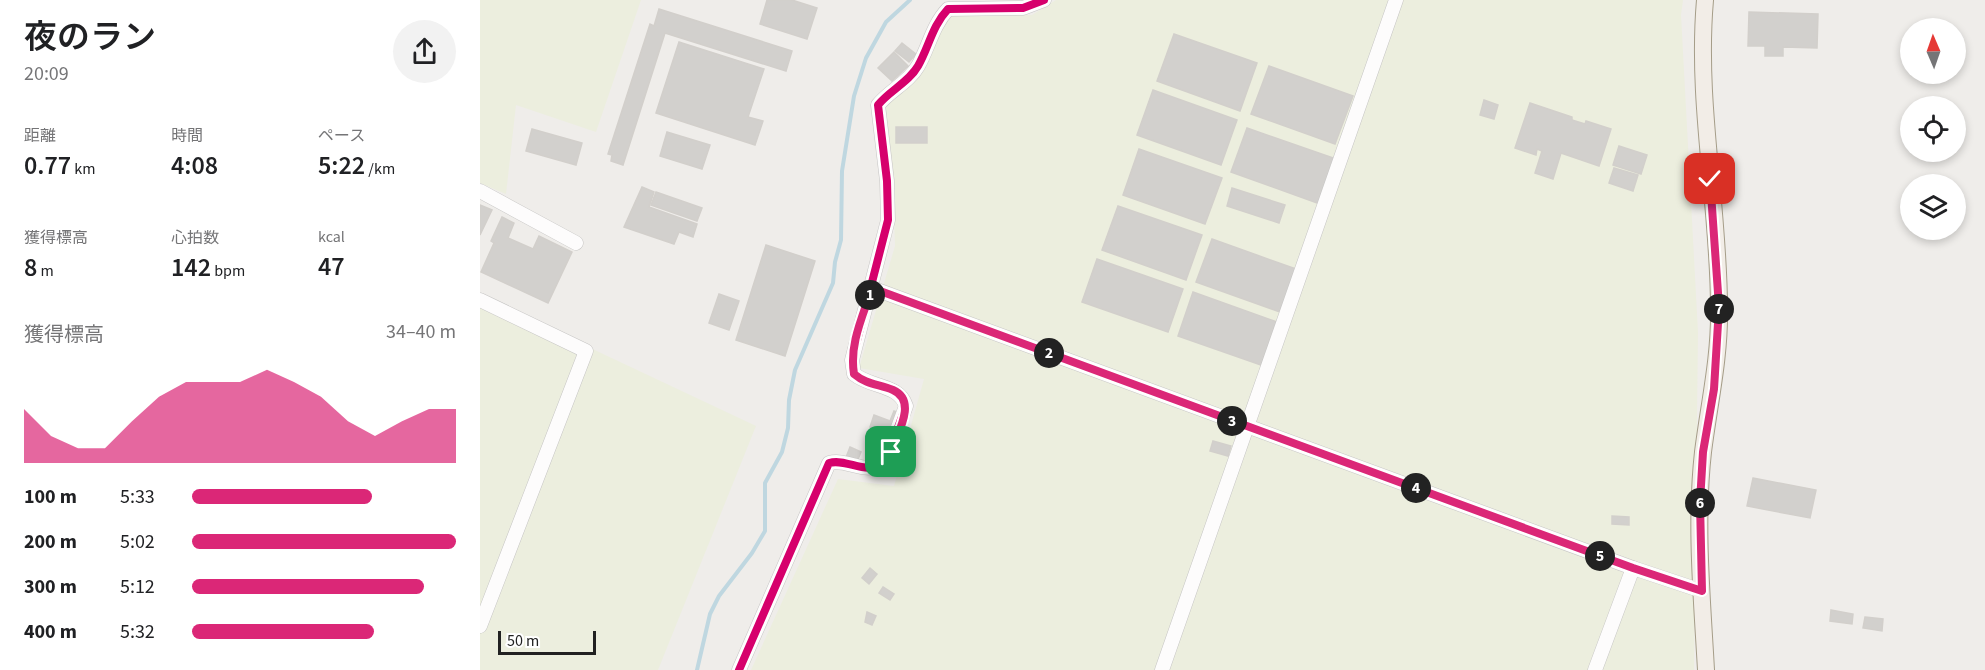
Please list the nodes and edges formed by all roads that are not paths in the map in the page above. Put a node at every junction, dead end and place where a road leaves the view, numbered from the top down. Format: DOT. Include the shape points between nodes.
graph roads {
  1 [pos="1044,0"];
  2 [pos="1396,0"];
  3 [pos="1705,0"];
  4 [pos="480,191"];
  5 [pos="576,243"];
  6 [pos="872,288"];
  7 [pos="480,300"];
  8 [pos="1246,426"];
  9 [pos="1633,568"];
  10 [pos="1702,591"];
  11 [pos="480,626"];
  12 [pos="739,670"];
  13 [pos="1162,670"];
  14 [pos="1595,670"];
  15 [pos="1706,670"];
  1 -- 6 [label="street" via="1023,8 948,9 937,20 917,68 878,105 888,220"];
  2 -- 8 [label="street"];
  3 -- 10 [label="main road" via="1705,115 1719,307 1717,360 1700,502"];
  4 -- 5 [label="street"];
  6 -- 8 [label="street"];
  6 -- 12 [label="street" via="853,345 852,360 854,374 865,383 893,390 903,397 906,406 891,452 877,468 858,468 838,460 829,463"];
  7 -- 11 [label="street" via="586,351"];
  8 -- 9 [label="street"];
  8 -- 13 [label="street"];
  9 -- 10 [label="street"];
  9 -- 14 [label="street"];
  10 -- 15 [label="main road"];
}
